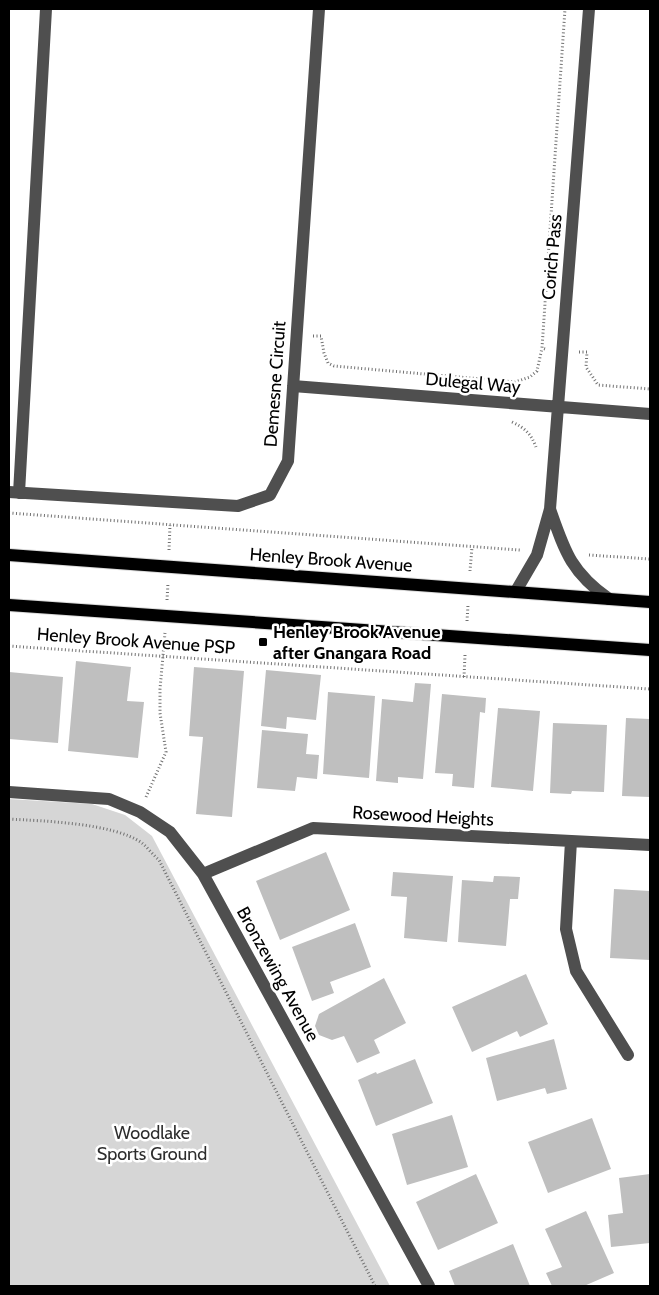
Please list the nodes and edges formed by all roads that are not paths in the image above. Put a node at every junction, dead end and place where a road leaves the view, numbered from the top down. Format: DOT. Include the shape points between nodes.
graph roads {
  1 [pos="46,9"];
  2 [pos="319,9"];
  3 [pos="589,9"];
  4 [pos="293,386"];
  5 [pos="557,408"];
  6 [pos="650,414"];
  7 [pos="14,492"];
  8 [pos="550,509"];
  9 [pos="9,555"];
  10 [pos="516,591"];
  11 [pos="609,599"];
  12 [pos="650,602"];
  13 [pos="9,605"];
  14 [pos="650,650"];
  15 [pos="9,792"];
  16 [pos="571,841"];
  17 [pos="650,845"];
  18 [pos="203,874"];
  19 [pos="628,1055"];
  20 [pos="429,1286"];
  1 -- 7 [label="street"];
  2 -- 4 [label="street, Demesne Circuit"];
  3 -- 5 [label="street, Corich Pass"];
  4 -- 5 [label="street, Dulegal Way"];
  4 -- 7 [label="street, Demesne Circuit" via="288,461 270,495 238,506"];
  5 -- 6 [label="street, Dulegal Way"];
  5 -- 8 [label="street, Corich Pass"];
  8 -- 10 [label="street, Corich Pass" via="538,552"];
  8 -- 11 [label="street, Corich Pass" via="574,566"];
  9 -- 10 [label="main road, Henley Brook Avenue"];
  10 -- 11 [label="main road, Henley Brook Avenue"];
  11 -- 12 [label="main road, Henley Brook Avenue"];
  13 -- 14 [label="main road"];
  15 -- 18 [label="street, Bronzewing Avenue" via="109,798 140,812 170,832"];
  16 -- 17 [label="street, Rosewood Heights"];
  16 -- 18 [label="street, Rosewood Heights" via="313,828"];
  16 -- 19 [label="street" via="566,929 576,971"];
  18 -- 20 [label="street, Bronzewing Avenue"];
}
